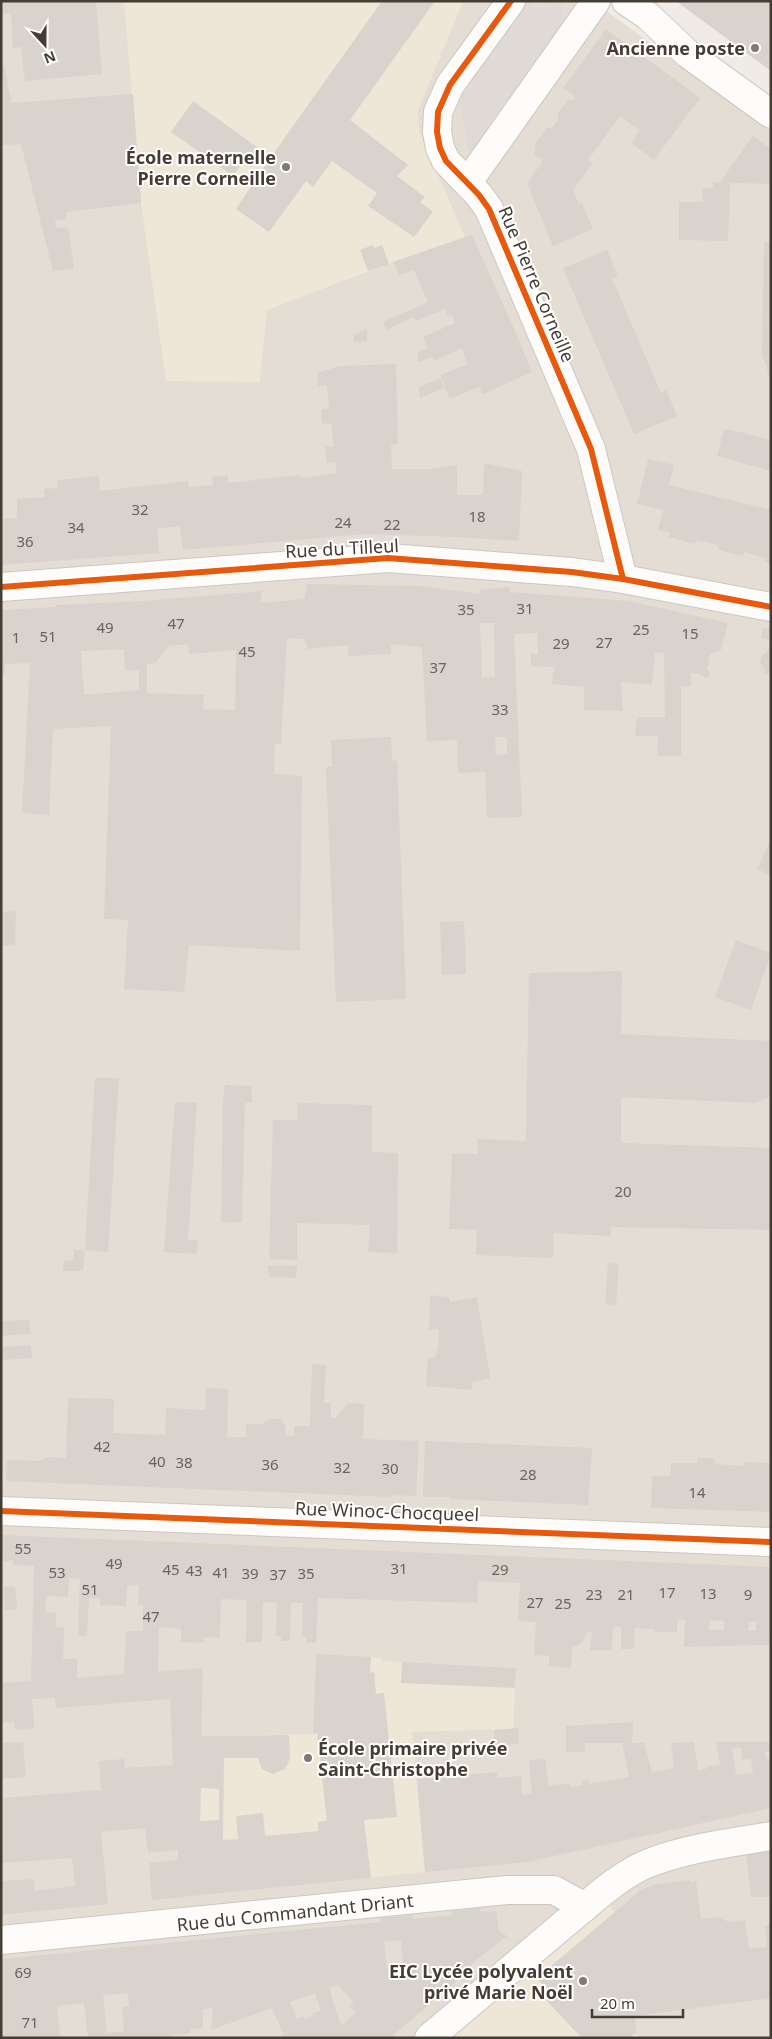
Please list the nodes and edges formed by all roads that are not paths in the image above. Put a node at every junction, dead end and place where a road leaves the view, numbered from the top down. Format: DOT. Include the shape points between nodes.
graph roads {
  1 [pos="511,1"];
  2 [pos="596,1"];
  3 [pos="626,1"];
  4 [pos="771,114"];
  5 [pos="468,182"];
  6 [pos="623,579"];
  7 [pos="1,588"];
  8 [pos="771,607"];
  9 [pos="1,1511"];
  10 [pos="771,1542"];
  11 [pos="771,1836"];
  12 [pos="585,1907"];
  13 [pos="1,1940"];
  14 [pos="430,2038"];
  1 -- 5 [label="street, Rue Pierre Corneille" via="450,85 438,112 440,148 446,161"];
  2 -- 5 [label="street"];
  3 -- 4 [label="street" via="648,16 688,54"];
  5 -- 6 [label="street, Rue Pierre Corneille" via="488,209 591,449"];
  6 -- 7 [label="street, Rue du Tilleul" via="388,558"];
  6 -- 8 [label="street, Rue du Tilleul"];
  9 -- 10 [label="street, Rue Winoc-Chocqueel"];
  11 -- 12 [label="street" via="690,1851 648,1864"];
  12 -- 13 [label="street, Rue du Commandant Driant" via="554,1890 507,1890"];
  12 -- 14 [label="street"];
}
